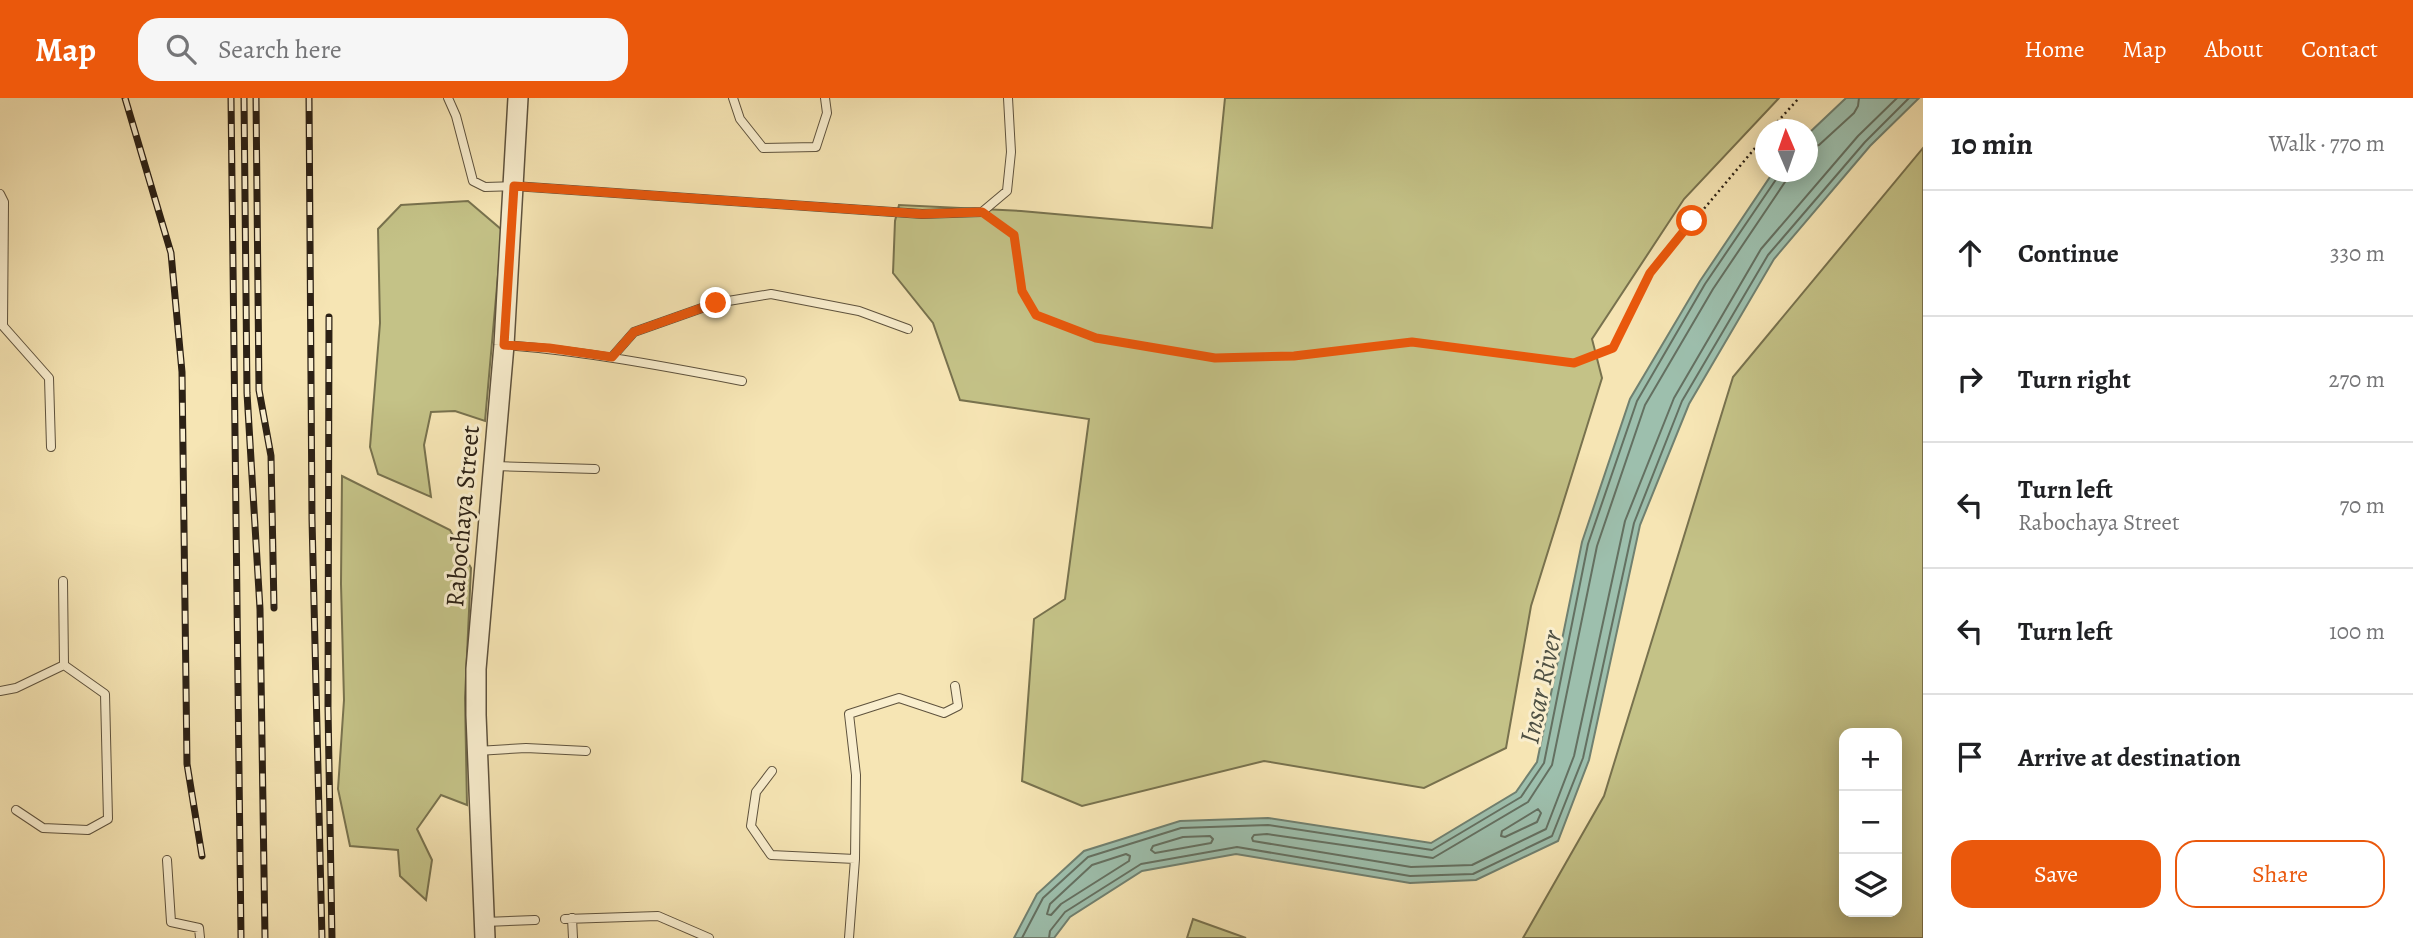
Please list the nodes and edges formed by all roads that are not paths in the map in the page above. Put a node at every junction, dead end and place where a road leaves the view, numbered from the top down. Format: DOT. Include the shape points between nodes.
graph roads {
  1 [pos="448,98"];
  2 [pos="518,98"];
  3 [pos="733,98"];
  4 [pos="825,98"];
  5 [pos="1008,98"];
  6 [pos="514,186"];
  7 [pos="0,194"];
  8 [pos="2,327"];
  9 [pos="908,328"];
  10 [pos="504,345"];
  11 [pos="612,357"];
  12 [pos="742,381"];
  13 [pos="51,447"];
  14 [pos="492,466"];
  15 [pos="595,469"];
  16 [pos="63,581"];
  17 [pos="64,665"];
  18 [pos="955,686"];
  19 [pos="0,691"];
  20 [pos="477,751"];
  21 [pos="586,751"];
  22 [pos="772,771"];
  23 [pos="16,810"];
  24 [pos="855,859"];
  25 [pos="167,860"];
  26 [pos="535,920"];
  27 [pos="485,930"];
  28 [pos="200,938"];
  29 [pos="573,938"];
  30 [pos="709,938"];
  31 [pos="849,938"];
  1 -- 6 [label="lane" via="473,181 485,187"];
  2 -- 6 [label="street, Rabochaya Street"];
  3 -- 4 [label="lane" via="740,119 764,148 816,146 827,113"];
  5 -- 6 [label="lane" via="1011,152 1007,191 982,212 922,214"];
  6 -- 10 [label="street, Rabochaya Street"];
  7 -- 8 [label="lane" via="4,202"];
  8 -- 13 [label="lane" via="49,378"];
  9 -- 11 [label="lane" via="859,311 771,294 716,303 634,332"];
  10 -- 11 [label="lane"];
  10 -- 14 [label="street, Rabochaya Street"];
  11 -- 12 [label="lane"];
  14 -- 15 [label="lane"];
  14 -- 20 [label="street, Rabochaya Street" via="476,669"];
  16 -- 17 [label="lane"];
  17 -- 19 [label="lane"];
  17 -- 23 [label="lane" via="105,694 108,819 88,830 43,828"];
  18 -- 24 [label="lane" via="958,706 944,713 899,698 849,714 856,775"];
  20 -- 21 [label="lane"];
  20 -- 27 [label="street, Rabochaya Street"];
  22 -- 24 [label="lane" via="756,792 751,827 771,855"];
  24 -- 31 [label="lane"];
  25 -- 28 [label="lane" via="172,922 199,928"];
  26 -- 27 [label="lane"];
  29 -- 30 [label="lane" via="569,919 658,916"];
}
